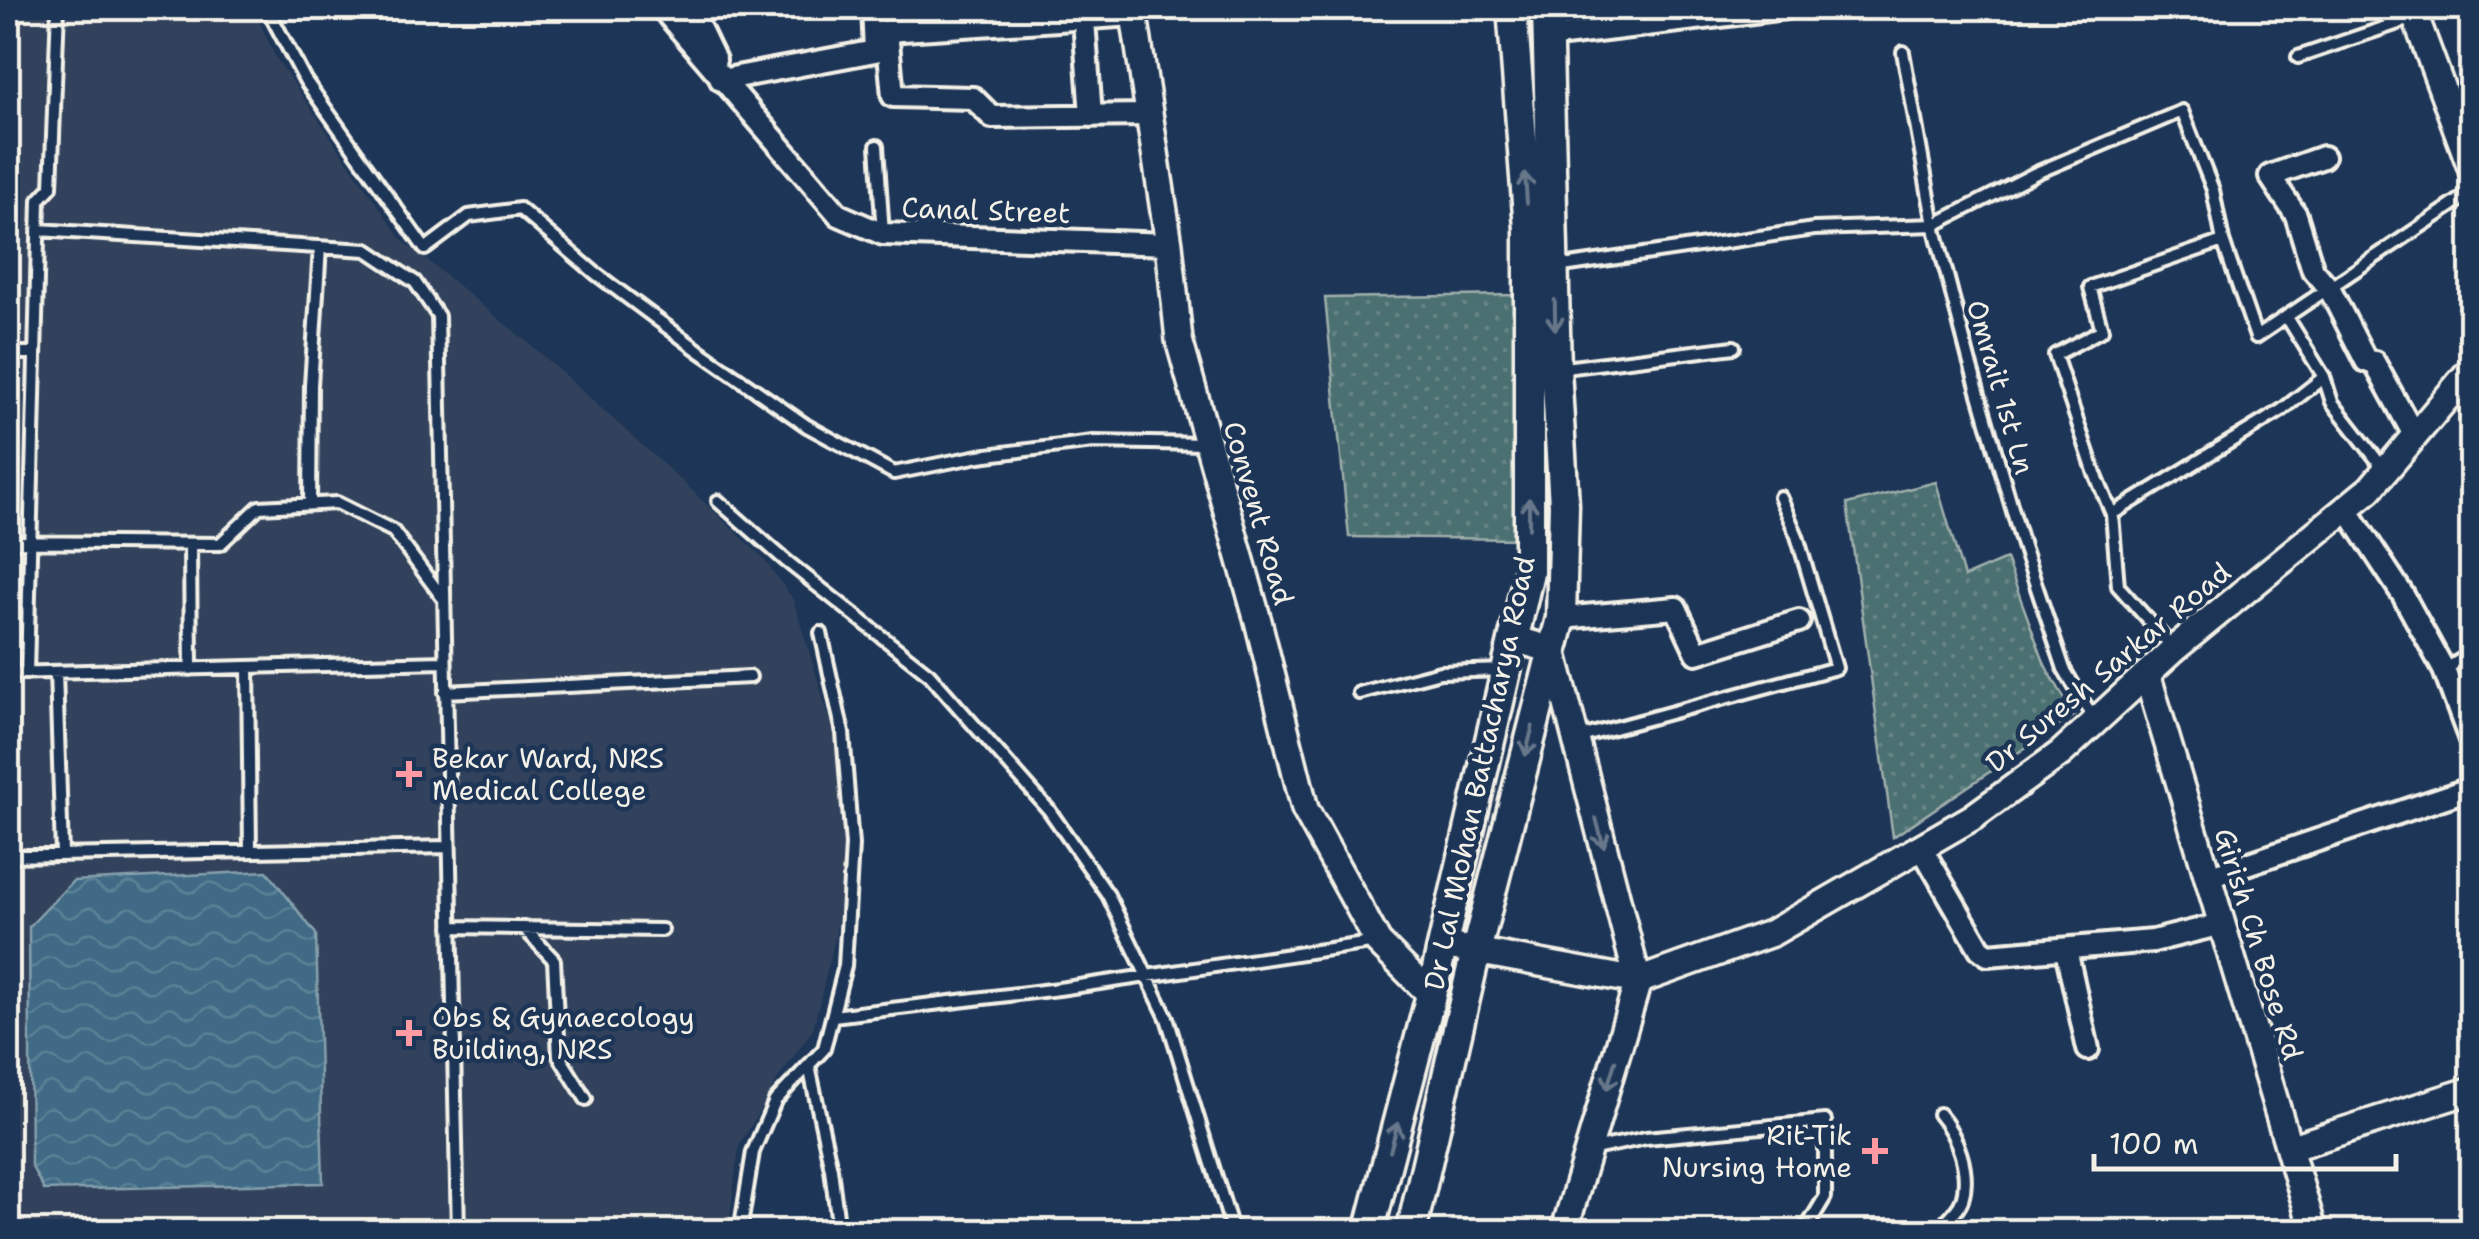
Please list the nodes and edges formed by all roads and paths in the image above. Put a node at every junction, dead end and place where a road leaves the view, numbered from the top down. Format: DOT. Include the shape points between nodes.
graph roads {
  1 [pos="58,8"];
  2 [pos="267,8"];
  3 [pos="662,8"];
  4 [pos="690,8"];
  5 [pos="873,8"];
  6 [pos="1512,8"];
  7 [pos="1547,8"];
  8 [pos="1786,8"];
  9 [pos="1134,12"];
  10 [pos="2414,12"];
  11 [pos="1084,20"];
  12 [pos="1548,37"];
  13 [pos="1903,52"];
  14 [pos="2298,56"];
  15 [pos="723,79"];
  16 [pos="1148,115"];
  17 [pos="1090,116"];
  18 [pos="877,146"];
  19 [pos="2323,157"];
  20 [pos="2472,170"];
  21 [pos="2472,192"];
  22 [pos="1934,225"];
  23 [pos="38,230"];
  24 [pos="883,234"];
  25 [pos="2223,240"];
  26 [pos="1169,244"];
  27 [pos="320,248"];
  28 [pos="1555,267"];
  29 [pos="2330,290"];
  30 [pos="2288,319"];
  31 [pos="1734,347"];
  32 [pos="8,352"];
  33 [pos="35,354"];
  34 [pos="1556,368"];
  35 [pos="2472,368"];
  36 [pos="2324,377"];
  37 [pos="2414,435"];
  38 [pos="1208,444"];
  39 [pos="2384,470"];
  40 [pos="1780,496"];
  41 [pos="718,501"];
  42 [pos="310,504"];
  43 [pos="2346,508"];
  44 [pos="2112,514"];
  45 [pos="8,542"];
  46 [pos="30,542"];
  47 [pos="190,544"];
  48 [pos="444,600"];
  49 [pos="1561,618"];
  50 [pos="1799,621"];
  51 [pos="820,633"];
  52 [pos="1514,639"];
  53 [pos="2174,648"];
  54 [pos="1552,650"];
  55 [pos="2472,653"];
  56 [pos="444,662"];
  57 [pos="248,667"];
  58 [pos="191,668"];
  59 [pos="1507,670"];
  60 [pos="2444,670"];
  61 [pos="56,672"];
  62 [pos="8,673"];
  63 [pos="27,673"];
  64 [pos="2147,674"];
  65 [pos="750,677"];
  66 [pos="445,692"];
  67 [pos="1359,693"];
  68 [pos="2095,722"];
  69 [pos="1575,739"];
  70 [pos="2472,745"];
  71 [pos="2472,788"];
  72 [pos="1922,847"];
  73 [pos="449,848"];
  74 [pos="250,851"];
  75 [pos="62,854"];
  76 [pos="8,856"];
  77 [pos="2208,877"];
  78 [pos="2222,924"];
  79 [pos="451,926"];
  80 [pos="524,928"];
  81 [pos="662,930"];
  82 [pos="1378,942"];
  83 [pos="1443,945"];
  84 [pos="2066,950"];
  85 [pos="1476,951"];
  86 [pos="1146,977"];
  87 [pos="1638,981"];
  88 [pos="1431,995"];
  89 [pos="833,1016"];
  90 [pos="2088,1049"];
  91 [pos="809,1066"];
  92 [pos="2472,1090"];
  93 [pos="586,1099"];
  94 [pos="1939,1114"];
  95 [pos="2289,1148"];
  96 [pos="1588,1150"];
  97 [pos="458,1232"];
  98 [pos="740,1232"];
  99 [pos="839,1232"];
  100 [pos="1233,1232"];
  101 [pos="1369,1232"];
  102 [pos="1410,1232"];
  103 [pos="1564,1232"];
  104 [pos="1804,1232"];
  105 [pos="1935,1232"];
  106 [pos="2314,1232"];
  1 -- 23 [label="lane" via="51,187 39,200"];
  2 -- 38 [label="lane" via="305,80 425,249 469,216 520,210 714,361 807,426 894,473 1093,442"];
  3 -- 15 [label="street, Canal Street"];
  4 -- 15 [label="street"];
  5 -- 15 [label="street" via="876,50"];
  52 -- 6 [label="main road, Dr Lal Mohan Battacharya Road, one-way" via="1530,572 1529,229"];
  7 -- 12 [label="main road, Dr Lal Mohan Battacharya Road"];
  8 -- 12 [label="street"];
  9 -- 11 [label="street"];
  9 -- 16 [label="street, Convent Road"];
  10 -- 14 [label="lane"];
  10 -- 20 [label="street"];
  11 -- 17 [label="street"];
  11 -- 17 [label="street" via="887,31 893,96 973,98 992,116"];
  12 -- 28 [label="main road, Dr Lal Mohan Battacharya Road"];
  13 -- 22 [label="lane, Omrait 1st Ln"];
  15 -- 24 [label="street, Canal Street" via="839,214"];
  16 -- 17 [label="street"];
  16 -- 26 [label="street, Convent Road"];
  18 -- 24 [label="lane"];
  19 -- 29 [label="street" via="2270,176 2296,215 2313,270"];
  21 -- 29 [label="lane"];
  22 -- 25 [label="lane" via="2182,111 2213,190"];
  22 -- 28 [label="lane" via="1814,229"];
  22 -- 68 [label="lane, Omrait 1st Ln" via="2023,546 2064,669"];
  23 -- 27 [label="lane"];
  23 -- 33 [label="lane"];
  24 -- 26 [label="street, Canal Street"];
  25 -- 30 [label="lane" via="2256,337"];
  25 -- 44 [label="lane" via="2090,287 2102,330 2055,355"];
  26 -- 38 [label="street, Convent Road" via="1179,340"];
  27 -- 42 [label="lane"];
  27 -- 48 [label="lane" via="366,250 415,282 438,316"];
  28 -- 34 [label="main road, Dr Lal Mohan Battacharya Road, one-way"];
  29 -- 30 [label="lane"];
  29 -- 37 [label="street"];
  30 -- 36 [label="lane"];
  31 -- 34 [label="lane"];
  32 -- 33 [label="lane"];
  33 -- 46 [label="lane"];
  34 -- 49 [label="main road, Dr Lal Mohan Battacharya Road" via="1564,504"];
  35 -- 37 [label="street, Dr Suresh Sarkar Road"];
  36 -- 39 [label="lane" via="2332,402"];
  36 -- 44 [label="lane"];
  37 -- 39 [label="street, Dr Suresh Sarkar Road"];
  38 -- 82 [label="street, Convent Road" via="1305,809"];
  39 -- 43 [label="street, Dr Suresh Sarkar Road"];
  40 -- 69 [label="lane" via="1836,668"];
  41 -- 86 [label="lane" via="929,674 1049,810 1108,895"];
  42 -- 47 [label="lane" via="260,507 220,544"];
  42 -- 48 [label="lane" via="337,503 393,532"];
  43 -- 53 [label="street, Dr Suresh Sarkar Road"];
  43 -- 60 [label="street"];
  44 -- 53 [label="lane" via="2118,586"];
  45 -- 46 [label="lane"];
  46 -- 47 [label="lane"];
  46 -- 63 [label="lane"];
  47 -- 58 [label="lane"];
  48 -- 56 [label="lane"];
  49 -- 50 [label="street" via="1676,608 1697,653"];
  49 -- 54 [label="main road, Dr Lal Mohan Battacharya Road"];
  51 -- 89 [label="lane" via="843,733 852,845 845,966"];
  52 -- 54 [label="street"];
  52 -- 59 [label="main road, Dr Lal Mohan Battacharya Road"];
  53 -- 64 [label="street, Dr Suresh Sarkar Road"];
  54 -- 69 [label="street"];
  54 -- 85 [label="main road, Dr Lal Mohan Battacharya Road, one-way"];
  55 -- 60 [label="lane"];
  56 -- 57 [label="lane"];
  56 -- 66 [label="lane"];
  57 -- 58 [label="lane"];
  57 -- 74 [label="lane"];
  58 -- 61 [label="lane"];
  59 -- 67 [label="lane" via="1440,672"];
  59 -- 83 [label="main road, Dr Lal Mohan Battacharya Road"];
  60 -- 70 [label="street"];
  61 -- 63 [label="lane"];
  61 -- 75 [label="lane"];
  62 -- 63 [label="lane"];
  64 -- 68 [label="street, Dr Suresh Sarkar Road"];
  64 -- 77 [label="street, Girish Ch Bose Rd"];
  65 -- 66 [label="lane"];
  66 -- 73 [label="lane"];
  68 -- 72 [label="street, Dr Suresh Sarkar Road" via="1988,806"];
  69 -- 87 [label="street, one-way"];
  71 -- 77 [label="street"];
  72 -- 84 [label="street" via="1980,950"];
  72 -- 87 [label="street, Dr Suresh Sarkar Road" via="1772,933"];
  73 -- 74 [label="lane"];
  73 -- 79 [label="lane"];
  74 -- 75 [label="lane"];
  75 -- 76 [label="lane"];
  77 -- 78 [label="street, Girish Ch Bose Rd"];
  78 -- 84 [label="street" via="2153,942"];
  78 -- 95 [label="street, Girish Ch Bose Rd"];
  79 -- 80 [label="lane"];
  79 -- 97 [label="lane"];
  80 -- 81 [label="lane"];
  80 -- 93 [label="lane" via="554,960 559,1056"];
  82 -- 86 [label="lane"];
  82 -- 88 [label="street, Convent Road"];
  83 -- 85 [label="street"];
  83 -- 88 [label="main road, Dr Lal Mohan Battacharya Road"];
  84 -- 90 [label="street"];
  85 -- 87 [label="street"];
  85 -- 102 [label="main road, Dr Lal Mohan Battacharya Road"];
  86 -- 89 [label="lane"];
  86 -- 100 [label="lane" via="1167,1018"];
  87 -- 96 [label="street, one-way"];
  101 -- 88 [label="main road, Dr Lal Mohan Battacharya Road, one-way"];
  89 -- 91 [label="lane" via="824,1050"];
  91 -- 98 [label="lane" via="775,1101 752,1152"];
  91 -- 99 [label="lane"];
  92 -- 95 [label="street"];
  94 -- 105 [label="lane" via="1954,1132 1963,1197"];
  95 -- 106 [label="street, Girish Ch Bose Rd"];
  96 -- 103 [label="street"];
  96 -- 104 [label="lane" via="1824,1121 1825,1197"];
}
